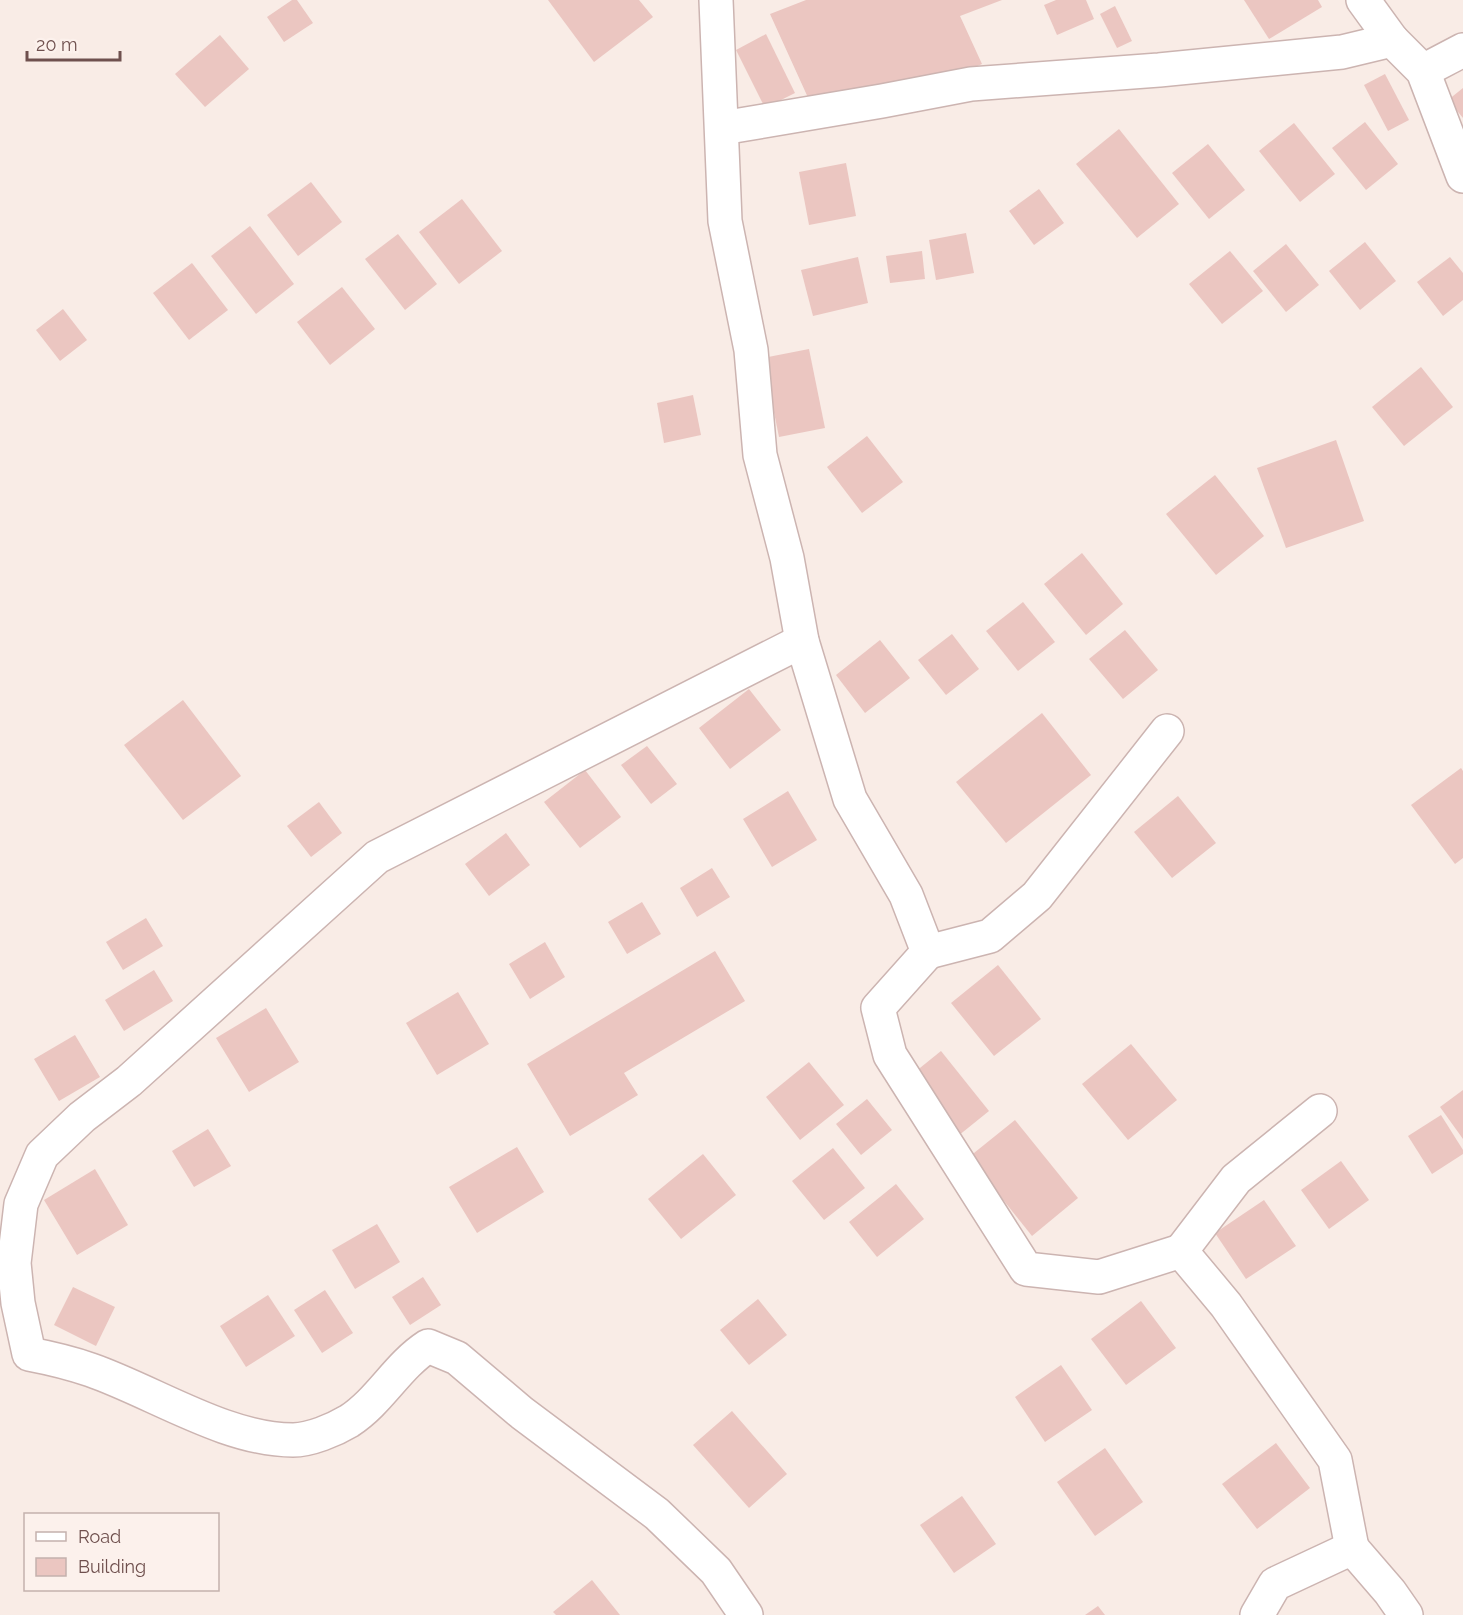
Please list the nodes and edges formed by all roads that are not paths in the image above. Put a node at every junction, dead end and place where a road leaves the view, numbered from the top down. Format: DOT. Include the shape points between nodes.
graph roads {
  1 [pos="717,0"];
  2 [pos="1363,0"];
  3 [pos="1392,40"];
  4 [pos="1463,50"];
  5 [pos="1423,71"];
  6 [pos="722,128"];
  7 [pos="1463,176"];
  8 [pos="802,641"];
  9 [pos="1167,732"];
  10 [pos="928,952"];
  11 [pos="1320,1111"];
  12 [pos="1181,1251"];
  13 [pos="9,1296"];
  14 [pos="1352,1548"];
  15 [pos="731,1608"];
  16 [pos="1257,1615"];
  17 [pos="1406,1615"];
  1 -- 6 [label="street"];
  2 -- 3 [label="street"];
  3 -- 5 [label="street"];
  3 -- 6 [label="street" via="1330,53 971,84"];
  4 -- 5 [label="street"];
  5 -- 7 [label="street"];
  6 -- 8 [label="street" via="725,221 751,350 760,455 787,558"];
  8 -- 10 [label="street" via="850,800 906,895"];
  8 -- 13 [label="street" via="378,857 42,1155 21,1204"];
  9 -- 10 [label="street" via="1037,896 990,936"];
  10 -- 12 [label="street" via="878,1008 890,1055 1026,1269 1099,1277"];
  11 -- 12 [label="street" via="1236,1179"];
  12 -- 14 [label="street" via="1226,1305 1335,1460"];
  13 -- 15 [label="street" via="29,1354 91,1370 250,1435 295,1440 322,1434 349,1421 413,1356 428,1346 457,1358 522,1413 657,1514 716,1571"];
  14 -- 16 [label="street" via="1275,1584"];
  14 -- 17 [label="street"];
}
